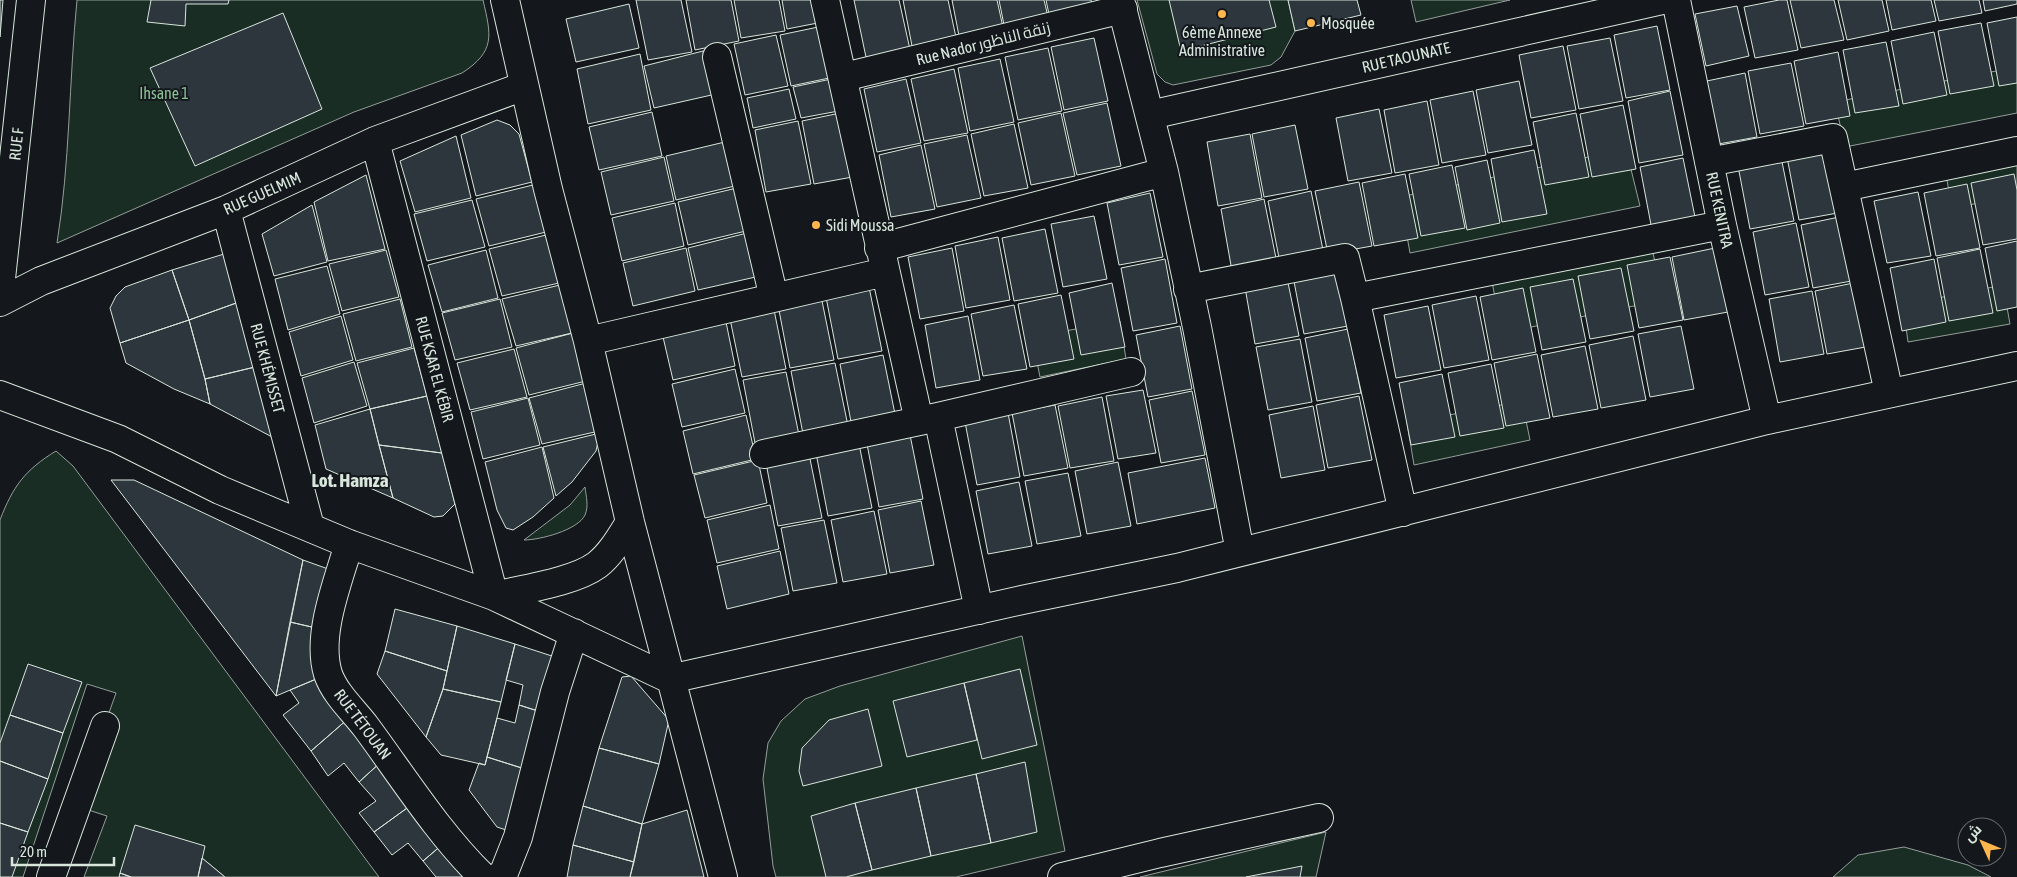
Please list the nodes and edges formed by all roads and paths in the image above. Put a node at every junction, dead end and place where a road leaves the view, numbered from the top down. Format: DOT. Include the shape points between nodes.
graph roads {
  1 [pos="31,0"];
  2 [pos="506,0"];
  3 [pos="825,0"];
  4 [pos="1662,0"];
  5 [pos="1676,0"];
  6 [pos="1121,5"];
  7 [pos="1570,10"];
  8 [pos="717,57"];
  9 [pos="844,77"];
  10 [pos="11,86"];
  11 [pos="524,86"];
  12 [pos="1150,115"];
  13 [pos="375,141"];
  14 [pos="2017,151"];
  15 [pos="1709,162"];
  16 [pos="1164,172"];
  17 [pos="1844,187"];
  18 [pos="226,210"];
  19 [pos="1722,225"];
  20 [pos="882,260"];
  21 [pos="0,288"];
  22 [pos="1188,289"];
  23 [pos="774,298"];
  24 [pos="1355,298"];
  25 [pos="0,302"];
  26 [pos="588,341"];
  27 [pos="2017,366"];
  28 [pos="1132,372"];
  29 [pos="1889,393"];
  30 [pos="0,395"];
  31 [pos="929,419"];
  32 [pos="1767,420"];
  33 [pos="764,454"];
  34 [pos="1403,512"];
  35 [pos="630,522"];
  36 [pos="310,527"];
  37 [pos="349,544"];
  38 [pos="1240,552"];
  39 [pos="494,596"];
  40 [pos="979,610"];
  41 [pos="574,633"];
  42 [pos="670,680"];
  43 [pos="105,726"];
  44 [pos="1319,818"];
  45 [pos="51,877"];
  46 [pos="483,877"];
  47 [pos="498,877"];
  48 [pos="723,877"];
  49 [pos="1062,877"];
  1 -- 10 [label="street, RUE F"];
  2 -- 11 [label="street"];
  3 -- 9 [label="street"];
  4 -- 7 [label="street, RUE TAOUNATE"];
  5 -- 15 [label="street, RUE KENITRA"];
  6 -- 9 [label="street, Rue Nador زنقة الناظور"];
  6 -- 12 [label="street"];
  7 -- 12 [label="street, RUE TAOUNATE"];
  8 -- 23 [label="street"];
  9 -- 20 [label="street"];
  10 -- 21 [label="street, RUE F"];
  11 -- 13 [label="street, RUE GUELMIM"];
  11 -- 26 [label="street"];
  12 -- 16 [label="street"];
  13 -- 18 [label="street, RUE GUELMIM"];
  13 -- 39 [label="street, RUE KSAR EL KÉBIR"];
  14 -- 17 [label="street"];
  15 -- 17 [label="street" via="1833,138"];
  15 -- 19 [label="street, RUE KENITRA"];
  16 -- 20 [label="street"];
  16 -- 22 [label="street"];
  17 -- 29 [label="street"];
  18 -- 25 [label="street, RUE GUELMIM" via="41,281"];
  18 -- 36 [label="street, RUE KHÉMISSET"];
  19 -- 24 [label="street"];
  19 -- 32 [label="street, RUE KENITRA"];
  20 -- 23 [label="street"];
  20 -- 31 [label="street"];
  22 -- 24 [label="street" via="1345,258"];
  22 -- 38 [label="street"];
  23 -- 26 [label="street"];
  24 -- 34 [label="street"];
  26 -- 35 [label="street"];
  27 -- 29 [label="street"];
  28 -- 31 [label="street"];
  29 -- 32 [label="street"];
  30 -- 36 [label="street" via="118,439 220,490"];
  31 -- 33 [label="street"];
  31 -- 40 [label="street"];
  32 -- 34 [label="street"];
  34 -- 38 [label="street"];
  35 -- 39 [label="street" via="614,547 596,565 567,579"];
  35 -- 42 [label="street"];
  36 -- 37 [label="street"];
  37 -- 39 [label="street"];
  37 -- 46 [label="street, RUE TÉTOUAN" via="325,636 328,674 337,691 440,827"];
  38 -- 40 [label="street"];
  39 -- 41 [label="street"];
  40 -- 42 [label="street"];
  41 -- 42 [label="street"];
  41 -- 47 [label="street" via="554,692 518,837 503,875"];
  42 -- 48 [label="street"];
  43 -- 45 [label="street"];
  44 -- 49 [label="street"];
}
